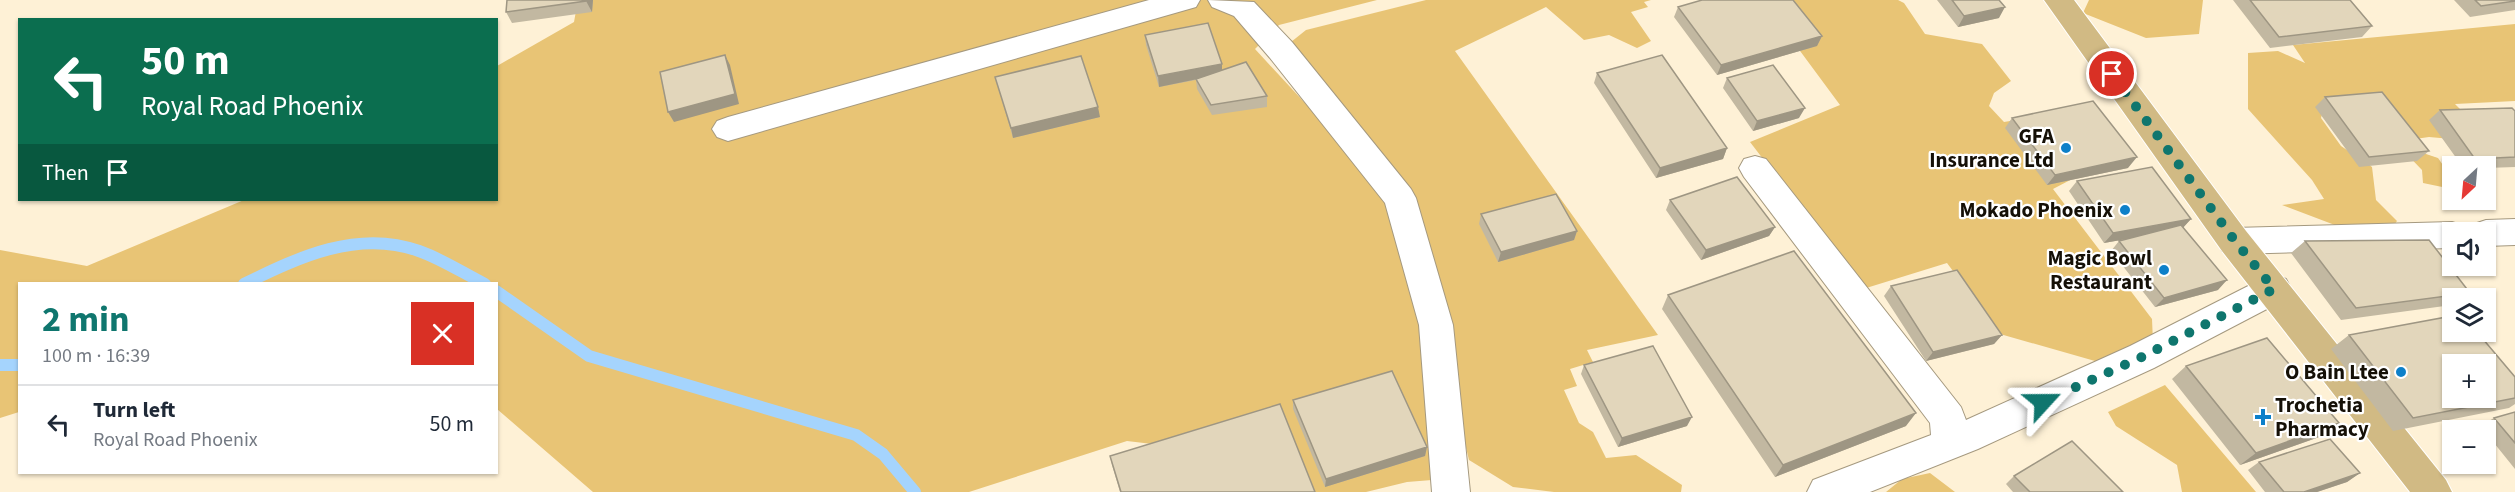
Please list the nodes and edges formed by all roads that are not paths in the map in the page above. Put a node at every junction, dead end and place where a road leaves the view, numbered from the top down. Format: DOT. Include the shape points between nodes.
graph roads {
  1 [pos="1186,0"];
  2 [pos="1222,0"];
  3 [pos="2058,0"];
  4 [pos="728,129"];
  5 [pos="1755,168"];
  6 [pos="2515,232"];
  7 [pos="2496,233"];
  8 [pos="2442,235"];
  9 [pos="2235,241"];
  10 [pos="2274,289"];
  11 [pos="1949,443"];
  12 [pos="1450,492"];
  13 [pos="1826,492"];
  14 [pos="2433,492"];
  1 -- 4 [label="street"];
  2 -- 12 [label="street" via="1244,9 1281,50 1400,198 1436,325"];
  3 -- 9 [label="main road"];
  5 -- 11 [label="street" via="1948,418"];
  6 -- 7 [label="street"];
  8 -- 9 [label="street"];
  9 -- 10 [label="main road"];
  10 -- 11 [label="street" via="2142,357"];
  10 -- 14 [label="main road"];
  11 -- 13 [label="street"];
}
